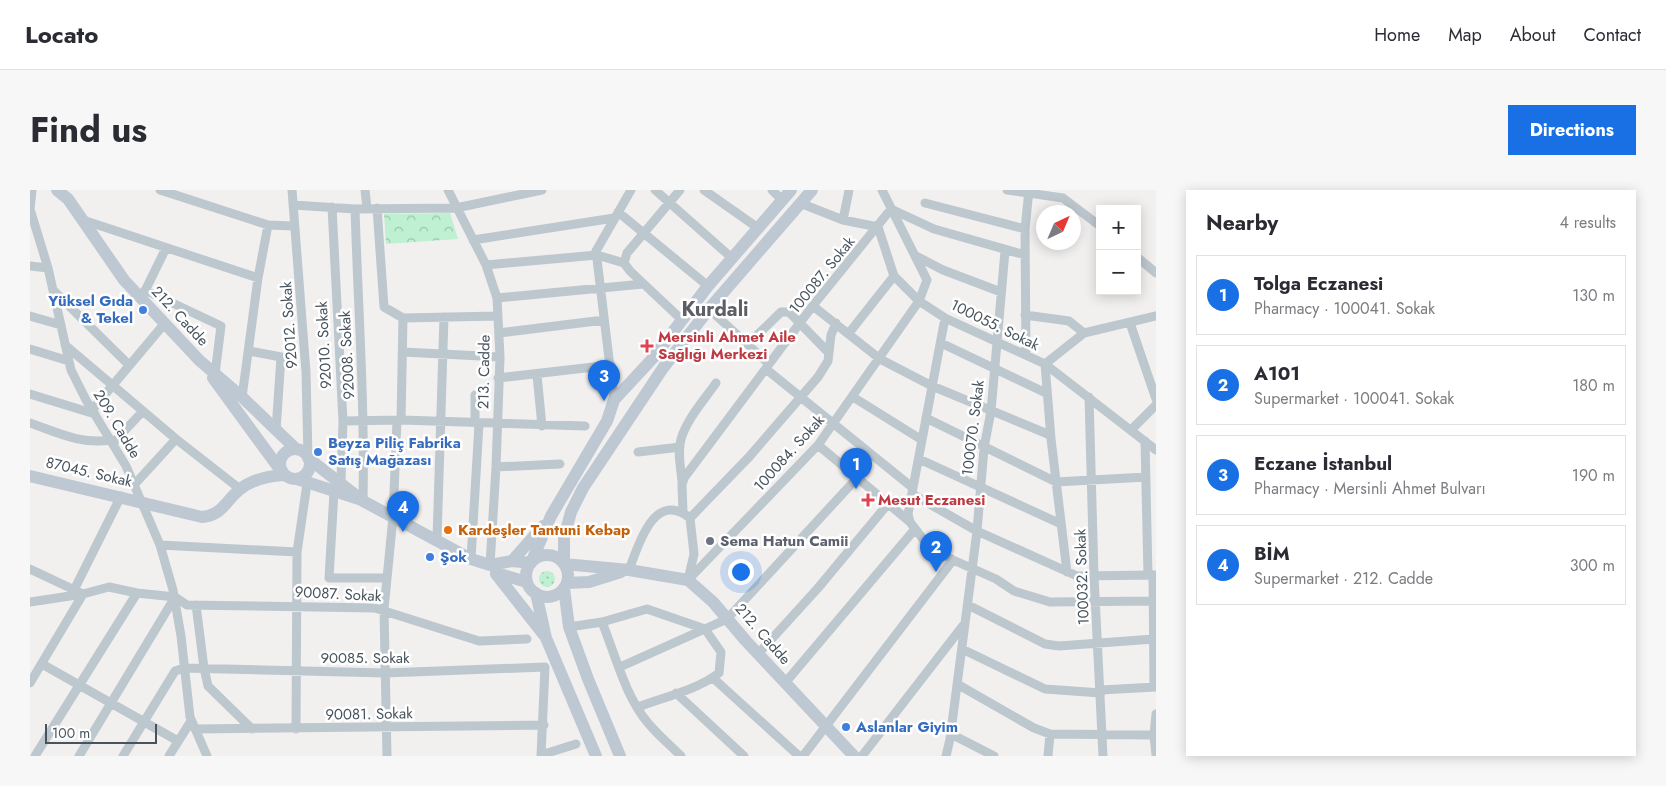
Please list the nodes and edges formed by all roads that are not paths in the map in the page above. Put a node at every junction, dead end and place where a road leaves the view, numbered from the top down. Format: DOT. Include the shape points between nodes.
graph roads {
  1 [pos="32,190"];
  2 [pos="57,190"];
  3 [pos="160,190"];
  4 [pos="292,190"];
  5 [pos="365,190"];
  6 [pos="448,190"];
  7 [pos="542,190"];
  8 [pos="630,190"];
  9 [pos="655,190"];
  10 [pos="680,190"];
  11 [pos="704,190"];
  12 [pos="772,190"];
  13 [pos="791,190"];
  14 [pos="812,190"];
  15 [pos="850,190"];
  16 [pos="882,190"];
  17 [pos="1008,190"];
  18 [pos="1029,192"];
  19 [pos="782,200"];
  20 [pos="669,202"];
  21 [pos="800,203"];
  22 [pos="925,203"];
  23 [pos="293,205"];
  24 [pos="332,207"];
  25 [pos="367,208"];
  26 [pos="377,208"];
  27 [pos="456,208"];
  28 [pos="30,209"];
  29 [pos="355,209"];
  30 [pos="891,209"];
  31 [pos="616,215"];
  32 [pos="83,220"];
  33 [pos="842,220"];
  34 [pos="1096,223"];
  35 [pos="268,225"];
  36 [pos="294,226"];
  37 [pos="878,227"];
  38 [pos="758,228"];
  39 [pos="1025,229"];
  40 [pos="643,234"];
  41 [pos="473,240"];
  42 [pos="166,248"];
  43 [pos="1005,251"];
  44 [pos="597,255"];
  45 [pos="1025,255"];
  46 [pos="916,256"];
  47 [pos="732,258"];
  48 [pos="1141,260"];
  49 [pos="624,263"];
  50 [pos="486,265"];
  51 [pos="30,266"];
  52 [pos="48,268"];
  53 [pos="1156,273"];
  54 [pos="894,276"];
  55 [pos="258,278"];
  56 [pos="644,284"];
  57 [pos="708,286"];
  58 [pos="600,288"];
  59 [pos="54,291"];
  60 [pos="1001,292"];
  61 [pos="143,294"];
  62 [pos="497,298"];
  63 [pos="919,301"];
  64 [pos="813,306"];
  65 [pos="709,309"];
  66 [pos="1025,315"];
  67 [pos="30,316"];
  68 [pos="498,316"];
  69 [pos="1156,316"];
  70 [pos="444,317"];
  71 [pos="403,318"];
  72 [pos="945,318"];
  73 [pos="604,320"];
  74 [pos="682,320"];
  75 [pos="165,323"];
  76 [pos="800,323"];
  77 [pos="836,323"];
  78 [pos="1130,323"];
  79 [pos="61,324"];
  80 [pos="499,333"];
  81 [pos="849,333"];
  82 [pos="1084,333"];
  83 [pos="996,341"];
  84 [pos="749,343"];
  85 [pos="941,343"];
  86 [pos="65,344"];
  87 [pos="30,348"];
  88 [pos="250,351"];
  89 [pos="403,352"];
  90 [pos="829,353"];
  91 [pos="1026,355"];
  92 [pos="443,356"];
  93 [pos="500,357"];
  94 [pos="880,359"];
  95 [pos="199,360"];
  96 [pos="69,361"];
  97 [pos="1045,364"];
  98 [pos="129,365"];
  99 [pos="611,365"];
  100 [pos="767,366"];
  101 [pos="994,368"];
  102 [pos="215,374"];
  103 [pos="537,375"];
  104 [pos="498,378"];
  105 [pos="716,383"];
  106 [pos="112,386"];
  107 [pos="932,386"];
  108 [pos="1046,393"];
  109 [pos="30,394"];
  110 [pos="475,394"];
  111 [pos="242,396"];
  112 [pos="853,397"];
  113 [pos="1089,397"];
  114 [pos="800,398"];
  115 [pos="1156,399"];
  116 [pos="614,400"];
  117 [pos="1156,405"];
  118 [pos="143,411"];
  119 [pos="990,411"];
  120 [pos="93,412"];
  121 [pos="926,418"];
  122 [pos="364,420"];
  123 [pos="399,420"];
  124 [pos="343,421"];
  125 [pos="439,422"];
  126 [pos="30,423"];
  127 [pos="477,424"];
  128 [pos="834,424"];
  129 [pos="497,425"];
  130 [pos="542,426"];
  131 [pos="585,426"];
  132 [pos="276,430"];
  133 [pos="1131,430"];
  134 [pos="1050,435"];
  135 [pos="176,439"];
  136 [pos="922,440"];
  137 [pos="1145,441"];
  138 [pos="112,442"];
  139 [pos="818,445"];
  140 [pos="680,447"];
  141 [pos="984,448"];
  142 [pos="296,450"];
  143 [pos="1156,450"];
  144 [pos="638,452"];
  145 [pos="308,458"];
  146 [pos="919,458"];
  147 [pos="560,464"];
  148 [pos="496,466"];
  149 [pos="284,475"];
  150 [pos="30,476"];
  151 [pos="1146,477"];
  152 [pos="857,478"];
  153 [pos="1093,479"];
  154 [pos="302,481"];
  155 [pos="683,481"];
  156 [pos="1056,482"];
  157 [pos="134,485"];
  158 [pos="338,487"];
  159 [pos="979,488"];
  160 [pos="240,489"];
  161 [pos="913,491"];
  162 [pos="120,496"];
  163 [pos="140,501"];
  164 [pos="363,501"];
  165 [pos="887,505"];
  166 [pos="687,515"];
  167 [pos="551,516"];
  168 [pos="393,517"];
  169 [pos="1061,524"];
  170 [pos="912,526"];
  171 [pos="977,531"];
  172 [pos="437,539"];
  173 [pos="160,545"];
  174 [pos="297,552"];
  175 [pos="471,559"];
  176 [pos="953,560"];
  177 [pos="512,561"];
  178 [pos="530,563"];
  179 [pos="564,564"];
  180 [pos="972,568"];
  181 [pos="30,569"];
  182 [pos="493,569"];
  183 [pos="629,570"];
  184 [pos="1066,572"];
  185 [pos="1152,575"];
  186 [pos="1094,576"];
  187 [pos="388,578"];
  188 [pos="688,580"];
  189 [pos="527,582"];
  190 [pos="565,585"];
  191 [pos="74,590"];
  192 [pos="137,593"];
  193 [pos="83,594"];
  194 [pos="536,594"];
  195 [pos="175,597"];
  196 [pos="1153,601"];
  197 [pos="30,602"];
  198 [pos="1096,602"];
  199 [pos="196,605"];
  200 [pos="968,605"];
  201 [pos="296,606"];
  202 [pos="384,609"];
  203 [pos="727,619"];
  204 [pos="602,622"];
  205 [pos="965,623"];
  206 [pos="569,627"];
  207 [pos="705,629"];
  208 [pos="546,638"];
  209 [pos="527,639"];
  210 [pos="1154,639"];
  211 [pos="1098,642"];
  212 [pos="962,648"];
  213 [pos="758,654"];
  214 [pos="42,664"];
  215 [pos="620,667"];
  216 [pos="184,668"];
  217 [pos="204,668"];
  218 [pos="296,670"];
  219 [pos="385,673"];
  220 [pos="712,678"];
  221 [pos="30,683"];
  222 [pos="785,683"];
  223 [pos="957,684"];
  224 [pos="79,685"];
  225 [pos="1155,687"];
  226 [pos="1101,691"];
  227 [pos="676,693"];
  228 [pos="111,703"];
  229 [pos="638,706"];
  230 [pos="1156,714"];
  231 [pos="144,722"];
  232 [pos="193,725"];
  233 [pos="544,725"];
  234 [pos="824,726"];
  235 [pos="386,727"];
  236 [pos="296,728"];
  237 [pos="252,729"];
  238 [pos="951,734"];
  239 [pos="1050,734"];
  240 [pos="1103,734"];
  241 [pos="1154,735"];
  242 [pos="178,741"];
  243 [pos="576,744"];
  244 [pos="541,755"];
  245 [pos="1156,755"];
  246 [pos="35,756"];
  247 [pos="79,756"];
  248 [pos="123,756"];
  249 [pos="169,756"];
  250 [pos="207,756"];
  251 [pos="386,756"];
  252 [pos="596,756"];
  253 [pos="620,756"];
  254 [pos="681,756"];
  255 [pos="744,756"];
  256 [pos="799,756"];
  257 [pos="803,756"];
  258 [pos="854,756"];
  259 [pos="862,756"];
  260 [pos="946,756"];
  261 [pos="994,756"];
  262 [pos="1048,756"];
  263 [pos="1104,756"];
  1 -- 28 [label="street, 209. Cadde"];
  2 -- 32 [label="main road, 212. Cadde"];
  3 -- 35 [label="street"];
  4 -- 23 [label="street, 92012. Sokak"];
  5 -- 25 [label="street"];
  6 -- 27 [label="street, 213. Cadde"];
  7 -- 27 [label="street"];
  8 -- 31 [label="street"];
  9 -- 20 [label="street"];
  10 -- 20 [label="street"];
  11 -- 38 [label="street"];
  12 -- 19 [label="street"];
  13 -- 19 [label="main road"];
  14 -- 21 [label="main road"];
  15 -- 33 [label="street"];
  16 -- 30 [label="street, 100084. Sokak"];
  17 -- 18 [label="street"];
  18 -- 34 [label="street" via="1063,198"];
  18 -- 39 [label="street"];
  19 -- 38 [label="main road"];
  20 -- 40 [label="street"];
  20 -- 47 [label="street"];
  21 -- 33 [label="street"];
  21 -- 65 [label="main road"];
  22 -- 39 [label="street"];
  23 -- 24 [label="street"];
  23 -- 36 [label="street, 92012. Sokak"];
  24 -- 29 [label="street"];
  24 -- 124 [label="street, 92010. Sokak"];
  25 -- 26 [label="street"];
  25 -- 29 [label="street"];
  26 -- 27 [label="street"];
  26 -- 71 [label="street" via="384,307"];
  27 -- 41 [label="street, 213. Cadde"];
  28 -- 52 [label="street, 209. Cadde"];
  29 -- 122 [label="street, 92008. Sokak"];
  30 -- 37 [label="street, 100087. Sokak"];
  30 -- 43 [label="street" via="934,229"];
  30 -- 46 [label="street, 100084. Sokak"];
  31 -- 40 [label="street"];
  31 -- 41 [label="street"];
  31 -- 44 [label="street" via="596,251"];
  32 -- 42 [label="street"];
  32 -- 61 [label="main road, 212. Cadde" via="124,280"];
  33 -- 37 [label="street"];
  35 -- 36 [label="street"];
  35 -- 55 [label="street"];
  36 -- 145 [label="street, 92012. Sokak" via="306,372"];
  37 -- 54 [label="street, 100055. Sokak"];
  37 -- 64 [label="street, 100087. Sokak"];
  38 -- 47 [label="main road"];
  39 -- 45 [label="street"];
  40 -- 49 [label="street" via="627,253"];
  40 -- 57 [label="street"];
  41 -- 50 [label="street, 213. Cadde"];
  42 -- 55 [label="street"];
  42 -- 61 [label="street"];
  43 -- 45 [label="street"];
  43 -- 60 [label="street, 100070. Sokak"];
  44 -- 49 [label="street"];
  44 -- 50 [label="street"];
  44 -- 58 [label="street"];
  45 -- 66 [label="street"];
  46 -- 60 [label="street"];
  46 -- 63 [label="street, 100084. Sokak" via="927,280"];
  47 -- 57 [label="main road"];
  48 -- 53 [label="street"];
  49 -- 56 [label="street"];
  50 -- 62 [label="street, 213. Cadde"];
  51 -- 52 [label="street"];
  52 -- 59 [label="street, 209. Cadde"];
  54 -- 63 [label="street, 100055. Sokak"];
  54 -- 81 [label="street"];
  55 -- 88 [label="street"];
  56 -- 58 [label="street"];
  56 -- 74 [label="street"];
  57 -- 74 [label="main road"];
  58 -- 62 [label="street"];
  58 -- 73 [label="street"];
  59 -- 79 [label="street, 209. Cadde"];
  59 -- 98 [label="street"];
  60 -- 83 [label="street, 100070. Sokak"];
  61 -- 75 [label="main road, 212. Cadde"];
  61 -- 102 [label="street" via="221,326"];
  62 -- 68 [label="street, 213. Cadde"];
  63 -- 72 [label="street, 100055. Sokak"];
  63 -- 94 [label="street, 100084. Sokak"];
  64 -- 76 [label="street, 100087. Sokak"];
  64 -- 77 [label="street"];
  65 -- 84 [label="street"];
  65 -- 179 [label="main road" via="664,368 583,488 571,512 564,538"];
  66 -- 82 [label="street" via="1068,321"];
  66 -- 91 [label="street"];
  67 -- 79 [label="street"];
  68 -- 70 [label="street"];
  68 -- 80 [label="street, 213. Cadde"];
  69 -- 78 [label="street"];
  70 -- 71 [label="street"];
  70 -- 92 [label="street"];
  71 -- 89 [label="street"];
  72 -- 83 [label="street, 100055. Sokak"];
  72 -- 85 [label="street"];
  73 -- 80 [label="street"];
  73 -- 99 [label="street"];
  74 -- 116 [label="main road" via="653,358"];
  75 -- 95 [label="main road, 212. Cadde"];
  75 -- 98 [label="street"];
  76 -- 84 [label="street" via="789,312 781,312"];
  76 -- 90 [label="street"];
  76 -- 100 [label="street, 100087. Sokak"];
  77 -- 81 [label="street"];
  77 -- 90 [label="street"];
  78 -- 82 [label="street"];
  78 -- 115 [label="street"];
  79 -- 86 [label="street, 209. Cadde"];
  80 -- 93 [label="street, 213. Cadde"];
  81 -- 94 [label="street"];
  82 -- 97 [label="street"];
  83 -- 91 [label="street, 100055. Sokak"];
  83 -- 101 [label="street, 100070. Sokak"];
  84 -- 100 [label="street"];
  85 -- 101 [label="street"];
  85 -- 107 [label="street"];
  86 -- 96 [label="street, 209. Cadde"];
  86 -- 106 [label="street"];
  87 -- 96 [label="street"];
  88 -- 111 [label="street"];
  88 -- 132 [label="street" via="281,357"];
  89 -- 92 [label="street"];
  89 -- 123 [label="street"];
  90 -- 114 [label="street" via="818,377"];
  91 -- 97 [label="street, 100055. Sokak"];
  92 -- 93 [label="street"];
  92 -- 125 [label="street"];
  93 -- 104 [label="street, 213. Cadde"];
  94 -- 107 [label="street"];
  94 -- 112 [label="street, 100084. Sokak"];
  95 -- 102 [label="main road, 212. Cadde"];
  95 -- 149 [label="main road"];
  96 -- 120 [label="street, 209. Cadde"];
  97 -- 108 [label="street"];
  97 -- 113 [label="street, 100055. Sokak"];
  98 -- 106 [label="street"];
  99 -- 103 [label="street"];
  99 -- 116 [label="street"];
  100 -- 114 [label="street"];
  100 -- 155 [label="street, 100087. Sokak"];
  101 -- 108 [label="street"];
  101 -- 119 [label="street, 100070. Sokak"];
  102 -- 111 [label="main road, 212. Cadde"];
  103 -- 104 [label="street"];
  103 -- 130 [label="street"];
  104 -- 129 [label="street, 213. Cadde"];
  105 -- 140 [label="street" via="688,423"];
  106 -- 118 [label="street"];
  106 -- 120 [label="street"];
  107 -- 119 [label="street"];
  107 -- 121 [label="street"];
  108 -- 134 [label="street"];
  109 -- 120 [label="street"];
  110 -- 127 [label="street"];
  111 -- 132 [label="main road, 212. Cadde"];
  112 -- 128 [label="street, 100084. Sokak"];
  112 -- 136 [label="street"];
  113 -- 133 [label="street, 100055. Sokak"];
  113 -- 153 [label="street, 100032. Sokak"];
  114 -- 128 [label="street"];
  114 -- 166 [label="street" via="749,457"];
  116 -- 167 [label="main road" via="607,421"];
  117 -- 133 [label="street"];
  118 -- 135 [label="street"];
  118 -- 138 [label="street"];
  119 -- 134 [label="street"];
  119 -- 141 [label="street, 100070. Sokak"];
  120 -- 138 [label="street, 209. Cadde"];
  121 -- 136 [label="street"];
  121 -- 141 [label="street"];
  122 -- 123 [label="street"];
  122 -- 124 [label="street"];
  122 -- 164 [label="street, 92008. Sokak"];
  123 -- 125 [label="street"];
  123 -- 168 [label="street"];
  124 -- 158 [label="street, 92010. Sokak"];
  125 -- 127 [label="street"];
  125 -- 172 [label="street"];
  126 -- 138 [label="street" via="81,440"];
  127 -- 129 [label="street"];
  127 -- 175 [label="street"];
  128 -- 139 [label="street, 100084. Sokak"];
  128 -- 161 [label="street"];
  129 -- 130 [label="street"];
  129 -- 148 [label="street, 213. Cadde"];
  130 -- 131 [label="street"];
  132 -- 142 [label="main road, 212. Cadde"];
  133 -- 137 [label="street, 100055. Sokak"];
  134 -- 156 [label="street"];
  135 -- 157 [label="street"];
  135 -- 160 [label="street"];
  136 -- 146 [label="street"];
  137 -- 143 [label="street, 100055. Sokak"];
  137 -- 151 [label="street"];
  138 -- 157 [label="street, 209. Cadde"];
  139 -- 152 [label="street"];
  139 -- 188 [label="street, 100084. Sokak"];
  140 -- 144 [label="street"];
  140 -- 155 [label="street"];
  141 -- 156 [label="street"];
  141 -- 159 [label="street, 100070. Sokak"];
  142 -- 145 [label="main road"];
  142 -- 149 [label="main road" via="283,456 280,466"];
  145 -- 154 [label="main road" via="308,471"];
  145 -- 158 [label="main road"];
  146 -- 159 [label="street"];
  146 -- 161 [label="street"];
  147 -- 148 [label="street"];
  148 -- 182 [label="street, 213. Cadde"];
  149 -- 154 [label="main road"];
  149 -- 160 [label="main road" via="269,476"];
  150 -- 162 [label="main road, 87045. Sokak"];
  151 -- 153 [label="street"];
  151 -- 185 [label="street"];
  152 -- 165 [label="street"];
  152 -- 203 [label="street"];
  153 -- 156 [label="street"];
  153 -- 186 [label="street, 100032. Sokak"];
  154 -- 158 [label="main road"];
  154 -- 174 [label="street"];
  155 -- 166 [label="street"];
  156 -- 169 [label="street"];
  157 -- 163 [label="street, 209. Cadde"];
  158 -- 164 [label="main road"];
  158 -- 187 [label="street, 92010. Sokak" via="328,578"];
  159 -- 169 [label="street"];
  159 -- 171 [label="street, 100070. Sokak"];
  160 -- 163 [label="main road, 87045. Sokak" via="214,516 202,517"];
  161 -- 170 [label="street" via="908,514"];
  161 -- 171 [label="street"];
  162 -- 163 [label="main road, 87045. Sokak"];
  162 -- 191 [label="street"];
  163 -- 173 [label="street, 209. Cadde"];
  164 -- 168 [label="main road"];
  165 -- 170 [label="street"];
  165 -- 213 [label="street"];
  166 -- 183 [label="street" via="670,511 656,516 644,528"];
  166 -- 188 [label="street" via="694,554"];
  167 -- 177 [label="main road"];
  167 -- 178 [label="main road"];
  168 -- 172 [label="main road"];
  168 -- 187 [label="street"];
  169 -- 184 [label="street"];
  170 -- 176 [label="street" via="926,543"];
  170 -- 222 [label="street"];
  171 -- 180 [label="street, 100070. Sokak"];
  171 -- 184 [label="street"];
  172 -- 175 [label="main road"];
  173 -- 174 [label="street"];
  173 -- 195 [label="street, 209. Cadde"];
  174 -- 201 [label="street"];
  175 -- 182 [label="main road"];
  176 -- 180 [label="street"];
  176 -- 234 [label="street"];
  177 -- 178 [label="main road"];
  177 -- 182 [label="main road"];
  178 -- 179 [label="main road" via="548,555"];
  178 -- 189 [label="main road"];
  179 -- 183 [label="main road"];
  179 -- 190 [label="main road" via="567,570"];
  180 -- 198 [label="street" via="1032,598 1050,602"];
  180 -- 200 [label="street, 100070. Sokak"];
  181 -- 191 [label="street"];
  182 -- 189 [label="main road"];
  182 -- 208 [label="main road"];
  183 -- 188 [label="main road"];
  183 -- 190 [label="main road" via="589,582"];
  184 -- 186 [label="street"];
  185 -- 186 [label="street"];
  185 -- 196 [label="street"];
  186 -- 198 [label="street, 100032. Sokak"];
  187 -- 202 [label="street"];
  188 -- 203 [label="main road, 212. Cadde"];
  189 -- 194 [label="main road"];
  190 -- 194 [label="main road" via="554,596"];
  190 -- 206 [label="main road"];
  191 -- 193 [label="street"];
  192 -- 193 [label="street, 90087. Sokak" via="110,586"];
  192 -- 195 [label="street, 90087. Sokak"];
  192 -- 224 [label="street"];
  193 -- 197 [label="street, 90087. Sokak"];
  193 -- 214 [label="street"];
  194 -- 208 [label="main road"];
  195 -- 199 [label="street, 90087. Sokak" via="188,605"];
  195 -- 216 [label="street, 209. Cadde"];
  195 -- 228 [label="street"];
  196 -- 198 [label="street"];
  196 -- 210 [label="street"];
  198 -- 211 [label="street, 100032. Sokak"];
  199 -- 201 [label="street, 90087. Sokak"];
  199 -- 217 [label="street"];
  200 -- 205 [label="street, 100070. Sokak"];
  200 -- 211 [label="street" via="1045,644"];
  201 -- 202 [label="street, 90087. Sokak"];
  201 -- 218 [label="street"];
  202 -- 209 [label="street, 90087. Sokak" via="479,641"];
  202 -- 219 [label="street"];
  203 -- 207 [label="street"];
  203 -- 213 [label="main road, 212. Cadde"];
  204 -- 206 [label="street"];
  204 -- 207 [label="street" via="647,610"];
  204 -- 215 [label="street"];
  205 -- 212 [label="street, 100070. Sokak"];
  205 -- 259 [label="street"];
  206 -- 253 [label="main road"];
  207 -- 215 [label="street"];
  207 -- 220 [label="street" via="721,652 719,673"];
  208 -- 252 [label="main road"];
  210 -- 211 [label="street"];
  210 -- 225 [label="street"];
  211 -- 226 [label="street, 100032. Sokak"];
  212 -- 223 [label="street, 100070. Sokak"];
  212 -- 226 [label="street" via="1046,689"];
  213 -- 222 [label="main road, 212. Cadde"];
  214 -- 221 [label="street"];
  214 -- 224 [label="street"];
  215 -- 229 [label="street"];
  216 -- 217 [label="street, 90085. Sokak"];
  216 -- 231 [label="street" via="175,671"];
  216 -- 232 [label="street, 209. Cadde"];
  217 -- 218 [label="street, 90085. Sokak"];
  217 -- 237 [label="street" via="208,686"];
  218 -- 219 [label="street, 90085. Sokak"];
  218 -- 236 [label="street"];
  219 -- 233 [label="street, 90085. Sokak" via="546,667"];
  219 -- 235 [label="street"];
  220 -- 227 [label="street"];
  220 -- 256 [label="street"];
  222 -- 234 [label="main road, 212. Cadde"];
  223 -- 238 [label="street, 100070. Sokak"];
  223 -- 239 [label="street"];
  224 -- 228 [label="street"];
  224 -- 246 [label="street"];
  225 -- 226 [label="street"];
  226 -- 240 [label="street, 100032. Sokak"];
  227 -- 229 [label="street"];
  227 -- 255 [label="street"];
  228 -- 231 [label="street"];
  228 -- 247 [label="street"];
  229 -- 254 [label="street" via="647,722"];
  230 -- 241 [label="street"];
  231 -- 242 [label="street"];
  231 -- 248 [label="street"];
  232 -- 237 [label="street, 90081. Sokak"];
  232 -- 242 [label="street"];
  232 -- 250 [label="street, 209. Cadde"];
  233 -- 235 [label="street, 90081. Sokak"];
  233 -- 244 [label="street"];
  234 -- 257 [label="street"];
  234 -- 258 [label="main road, 212. Cadde"];
  235 -- 236 [label="street, 90081. Sokak"];
  235 -- 251 [label="street"];
  236 -- 237 [label="street, 90081. Sokak"];
  238 -- 260 [label="street, 100070. Sokak"];
  238 -- 261 [label="street"];
  239 -- 240 [label="street"];
  239 -- 262 [label="street"];
  240 -- 241 [label="street"];
  240 -- 263 [label="street, 100032. Sokak"];
  241 -- 245 [label="street"];
  242 -- 249 [label="street"];
  243 -- 244 [label="street"];
}
